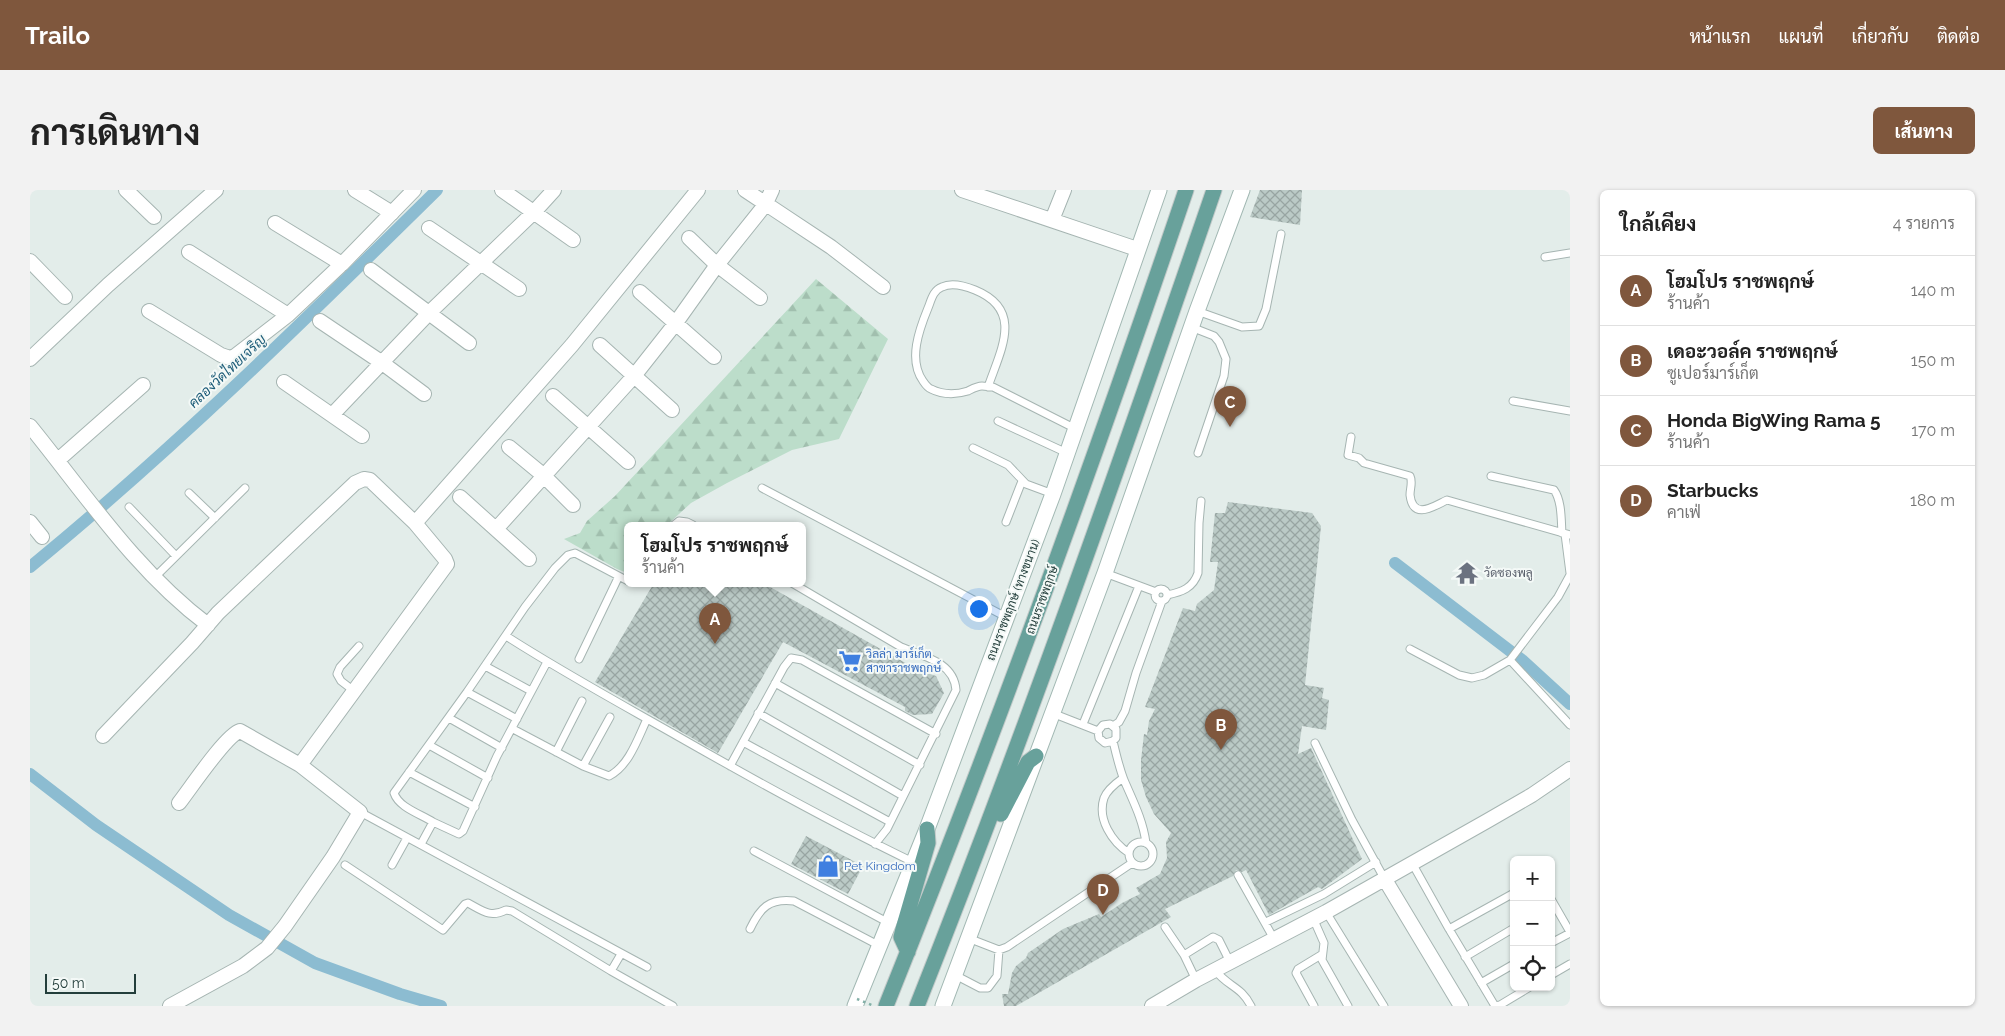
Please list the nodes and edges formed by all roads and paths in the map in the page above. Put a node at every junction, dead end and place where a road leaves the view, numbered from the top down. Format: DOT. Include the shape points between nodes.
graph roads {
  1 [pos="126,190"];
  2 [pos="216,190"];
  3 [pos="355,190"];
  4 [pos="414,190"];
  5 [pos="502,190"];
  6 [pos="554,190"];
  7 [pos="698,190"];
  8 [pos="745,190"];
  9 [pos="772,190"];
  10 [pos="962,190"];
  11 [pos="1064,190"];
  12 [pos="1186,190"];
  13 [pos="1214,190"];
  14 [pos="1242,190"];
  15 [pos="1158,191"];
  16 [pos="765,205"];
  17 [pos="534,212"];
  18 [pos="392,213"];
  19 [pos="154,218"];
  20 [pos="1052,220"];
  21 [pos="275,223"];
  22 [pos="429,228"];
  23 [pos="1281,234"];
  24 [pos="689,238"];
  25 [pos="573,240"];
  26 [pos="1137,249"];
  27 [pos="189,252"];
  28 [pos="1570,253"];
  29 [pos="1545,257"];
  30 [pos="30,261"];
  31 [pos="342,264"];
  32 [pos="482,264"];
  33 [pos="717,265"];
  34 [pos="371,270"];
  35 [pos="883,287"];
  36 [pos="519,289"];
  37 [pos="640,292"];
  38 [pos="66,297"];
  39 [pos="760,298"];
  40 [pos="149,311"];
  41 [pos="1197,311"];
  42 [pos="429,314"];
  43 [pos="288,315"];
  44 [pos="320,321"];
  45 [pos="675,324"];
  46 [pos="1191,327"];
  47 [pos="469,343"];
  48 [pos="600,345"];
  49 [pos="714,356"];
  50 [pos="30,359"];
  51 [pos="381,362"];
  52 [pos="634,376"];
  53 [pos="284,382"];
  54 [pos="144,385"];
  55 [pos="988,387"];
  56 [pos="424,394"];
  57 [pos="553,396"];
  58 [pos="1513,401"];
  59 [pos="672,410"];
  60 [pos="1570,411"];
  61 [pos="332,415"];
  62 [pos="998,421"];
  63 [pos="30,426"];
  64 [pos="589,426"];
  65 [pos="1076,429"];
  66 [pos="362,436"];
  67 [pos="1350,436"];
  68 [pos="509,447"];
  69 [pos="973,448"];
  70 [pos="1198,453"];
  71 [pos="1067,454"];
  72 [pos="58,460"];
  73 [pos="628,462"];
  74 [pos="543,476"];
  75 [pos="1490,476"];
  76 [pos="1022,481"];
  77 [pos="245,488"];
  78 [pos="762,488"];
  79 [pos="189,493"];
  80 [pos="1053,494"];
  81 [pos="460,497"];
  82 [pos="1202,501"];
  83 [pos="572,505"];
  84 [pos="129,507"];
  85 [pos="215,518"];
  86 [pos="30,522"];
  87 [pos="1006,522"];
  88 [pos="415,523"];
  89 [pos="497,528"];
  90 [pos="1566,534"];
  91 [pos="42,537"];
  92 [pos="176,556"];
  93 [pos="529,559"];
  94 [pos="1105,573"];
  95 [pos="1570,574"];
  96 [pos="154,578"];
  97 [pos="618,578"];
  98 [pos="624,580"];
  99 [pos="1139,586"];
  100 [pos="799,587"];
  101 [pos="1156,592"];
  102 [pos="1167,595"];
  103 [pos="1162,601"];
  104 [pos="1006,617"];
  105 [pos="208,625"];
  106 [pos="506,636"];
  107 [pos="359,646"];
  108 [pos="1410,649"];
  109 [pos="579,659"];
  110 [pos="1510,660"];
  111 [pos="547,662"];
  112 [pos="485,666"];
  113 [pos="775,683"];
  114 [pos="354,691"];
  115 [pos="531,691"];
  116 [pos="467,692"];
  117 [pos="582,701"];
  118 [pos="758,713"];
  119 [pos="1052,713"];
  120 [pos="610,717"];
  121 [pos="449,718"];
  122 [pos="517,719"];
  123 [pos="647,719"];
  124 [pos="1083,724"];
  125 [pos="1570,725"];
  126 [pos="1113,726"];
  127 [pos="512,729"];
  128 [pos="1098,731"];
  129 [pos="936,734"];
  130 [pos="103,736"];
  131 [pos="742,742"];
  132 [pos="1113,742"];
  133 [pos="1315,743"];
  134 [pos="429,745"];
  135 [pos="502,748"];
  136 [pos="556,752"];
  137 [pos="1036,756"];
  138 [pos="300,765"];
  139 [pos="920,765"];
  140 [pos="583,766"];
  141 [pos="730,766"];
  142 [pos="1570,769"];
  143 [pos="409,772"];
  144 [pos="488,778"];
  145 [pos="1123,778"];
  146 [pos="903,796"];
  147 [pos="179,803"];
  148 [pos="475,807"];
  149 [pos="360,812"];
  150 [pos="433,822"];
  151 [pos="890,822"];
  152 [pos="927,829"];
  153 [pos="984,837"];
  154 [pos="407,838"];
  155 [pos="1146,843"];
  156 [pos="421,844"];
  157 [pos="875,844"];
  158 [pos="754,851"];
  159 [pos="1129,853"];
  160 [pos="913,862"];
  161 [pos="1376,862"];
  162 [pos="1412,862"];
  163 [pos="1132,863"];
  164 [pos="345,865"];
  165 [pos="392,865"];
  166 [pos="1238,875"];
  167 [pos="1384,878"];
  168 [pos="1510,895"];
  169 [pos="1555,909"];
  170 [pos="1319,915"];
  171 [pos="1266,922"];
  172 [pos="890,923"];
  173 [pos="1165,927"];
  174 [pos="1449,929"];
  175 [pos="750,930"];
  176 [pos="1510,930"];
  177 [pos="1570,932"];
  178 [pos="968,938"];
  179 [pos="1274,939"];
  180 [pos="1555,941"];
  181 [pos="880,946"];
  182 [pos="999,950"];
  183 [pos="908,952"];
  184 [pos="621,954"];
  185 [pos="1184,955"];
  186 [pos="1321,955"];
  187 [pos="1465,957"];
  188 [pos="1230,962"];
  189 [pos="1570,964"];
  190 [pos="1510,966"];
  191 [pos="647,967"];
  192 [pos="1215,970"];
  193 [pos="611,971"];
  194 [pos="1555,973"];
  195 [pos="955,975"];
  196 [pos="1196,980"];
  197 [pos="1481,983"];
  198 [pos="1523,991"];
  199 [pos="856,1002"];
  200 [pos="170,1006"];
  201 [pos="673,1006"];
  202 [pos="874,1006"];
  203 [pos="886,1006"];
  204 [pos="918,1006"];
  205 [pos="943,1006"];
  206 [pos="1152,1006"];
  207 [pos="1251,1006"];
  208 [pos="1314,1006"];
  209 [pos="1348,1006"];
  210 [pos="1384,1006"];
  211 [pos="1461,1006"];
  1 -- 19 [label="street"];
  2 -- 50 [label="street" via="108,284"];
  3 -- 18 [label="street"];
  4 -- 18 [label="street"];
  5 -- 17 [label="street"];
  6 -- 17 [label="street"];
  7 -- 88 [label="street" via="572,345"];
  8 -- 16 [label="street"];
  9 -- 16 [label="street"];
  10 -- 20 [label="street"];
  11 -- 20 [label="street"];
  12 -- 183 [label="main road, ถนนราชพฤกษ์" via="1013,682"];
  13 -- 153 [label="main road" via="1102,515"];
  14 -- 41 [label="main road"];
  15 -- 26 [label="main road, ถนนราชพฤกษ์ (ทางขนาน)"];
  16 -- 33 [label="street"];
  16 -- 35 [label="street" via="831,247"];
  17 -- 25 [label="street"];
  17 -- 32 [label="street"];
  18 -- 31 [label="street"];
  20 -- 26 [label="street"];
  21 -- 31 [label="street"];
  22 -- 32 [label="street"];
  23 -- 41 [label="lane" via="1266,309 1258,326 1242,327"];
  24 -- 33 [label="street"];
  26 -- 65 [label="main road, ถนนราชพฤกษ์ (ทางขนาน)"];
  27 -- 43 [label="street"];
  28 -- 29 [label="lane"];
  30 -- 38 [label="street"];
  31 -- 43 [label="street"];
  32 -- 36 [label="street"];
  32 -- 42 [label="street"];
  33 -- 39 [label="street"];
  33 -- 45 [label="street"];
  34 -- 42 [label="street"];
  37 -- 45 [label="street"];
  40 -- 43 [label="street" via="230,358"];
  41 -- 46 [label="main road"];
  42 -- 47 [label="street"];
  42 -- 51 [label="street"];
  44 -- 51 [label="street"];
  45 -- 49 [label="street"];
  45 -- 52 [label="street"];
  46 -- 70 [label="lane" via="1214,336 1226,359 1224,376"];
  46 -- 94 [label="main road"];
  48 -- 52 [label="street"];
  51 -- 56 [label="street"];
  51 -- 61 [label="street"];
  52 -- 59 [label="street"];
  52 -- 64 [label="street"];
  53 -- 61 [label="street"];
  54 -- 72 [label="street"];
  55 -- 55 [label="lane" via="1006,328 1003,311 988,296 970,288 954,284 942,287 935,292 918,331 917,367 920,376 929,389 950,395 980,386"];
  55 -- 65 [label="lane"];
  57 -- 64 [label="street"];
  58 -- 60 [label="lane"];
  61 -- 66 [label="street"];
  62 -- 71 [label="lane"];
  63 -- 72 [label="street"];
  64 -- 73 [label="street"];
  64 -- 74 [label="street"];
  65 -- 71 [label="main road, ถนนราชพฤกษ์ (ทางขนาน)"];
  67 -- 90 [label="lane" via="1348,455 1410,476 1410,494 1417,508 1435,508 1447,500"];
  68 -- 74 [label="street"];
  69 -- 76 [label="lane" via="1008,465"];
  71 -- 80 [label="main road, ถนนราชพฤกษ์ (ทางขนาน)"];
  72 -- 96 [label="street" via="91,506"];
  74 -- 83 [label="street"];
  74 -- 89 [label="street"];
  75 -- 90 [label="lane" via="1554,490"];
  76 -- 80 [label="lane"];
  76 -- 87 [label="lane"];
  77 -- 85 [label="lane"];
  78 -- 104 [label="lane"];
  79 -- 85 [label="lane"];
  80 -- 104 [label="main road, ถนนราชพฤกษ์ (ทางขนาน)"];
  81 -- 89 [label="street"];
  82 -- 102 [label="lane" via="1198,573 1182,592"];
  84 -- 92 [label="lane"];
  85 -- 92 [label="lane"];
  86 -- 91 [label="street"];
  88 -- 105 [label="street" via="370,480 364,479"];
  88 -- 114 [label="street" via="447,564"];
  89 -- 93 [label="street"];
  90 -- 95 [label="lane"];
  92 -- 96 [label="lane"];
  94 -- 99 [label="lane"];
  94 -- 119 [label="main road"];
  95 -- 110 [label="lane" via="1558,597"];
  96 -- 105 [label="street"];
  97 -- 98 [label="lane"];
  97 -- 106 [label="lane" via="582,556 568,555 525,607"];
  97 -- 109 [label="lane"];
  99 -- 101 [label="lane"];
  99 -- 124 [label="lane"];
  100 -- 129 [label="lane" via="952,673 956,690"];
  101 -- 102 [label="lane" via="1161,589"];
  101 -- 103 [label="lane" via="1156,598"];
  102 -- 103 [label="lane"];
  103 -- 126 [label="lane" via="1125,711"];
  104 -- 152 [label="main road, ถนนราชพฤกษ์ (ทางขนาน)"];
  105 -- 130 [label="street"];
  106 -- 111 [label="lane"];
  106 -- 112 [label="lane"];
  107 -- 114 [label="lane" via="337,674"];
  108 -- 110 [label="lane" via="1459,675 1472,678"];
  110 -- 125 [label="lane"];
  111 -- 115 [label="lane"];
  111 -- 123 [label="lane"];
  112 -- 115 [label="lane"];
  112 -- 116 [label="lane"];
  113 -- 118 [label="lane"];
  113 -- 129 [label="lane" via="791,658 802,660"];
  113 -- 139 [label="lane"];
  114 -- 138 [label="street"];
  115 -- 122 [label="lane"];
  116 -- 121 [label="lane"];
  116 -- 122 [label="lane"];
  117 -- 136 [label="lane"];
  118 -- 131 [label="lane"];
  118 -- 146 [label="lane"];
  119 -- 124 [label="lane"];
  119 -- 137 [label="main road"];
  120 -- 140 [label="lane"];
  121 -- 134 [label="lane"];
  121 -- 135 [label="lane"];
  122 -- 127 [label="lane"];
  123 -- 140 [label="lane" via="625,763 616,773 609,776"];
  123 -- 141 [label="lane"];
  124 -- 128 [label="lane"];
  126 -- 128 [label="lane" via="1106,724"];
  126 -- 132 [label="lane" via="1117,734"];
  127 -- 135 [label="lane"];
  127 -- 136 [label="lane"];
  128 -- 132 [label="lane" via="1102,741"];
  129 -- 139 [label="lane"];
  131 -- 141 [label="lane"];
  131 -- 151 [label="lane"];
  132 -- 145 [label="lane"];
  133 -- 161 [label="lane"];
  134 -- 143 [label="lane"];
  134 -- 144 [label="lane"];
  135 -- 144 [label="lane"];
  136 -- 140 [label="lane"];
  137 -- 153 [label="main road" via="1028,762 996,825"];
  137 -- 178 [label="main road"];
  138 -- 147 [label="street" via="246,733 235,732"];
  138 -- 149 [label="street"];
  139 -- 146 [label="lane"];
  141 -- 157 [label="lane"];
  142 -- 162 [label="street" via="1532,795"];
  143 -- 148 [label="lane"];
  143 -- 150 [label="lane" via="394,793 396,798"];
  144 -- 148 [label="lane"];
  145 -- 155 [label="lane" via="1144,828"];
  145 -- 159 [label="lane" via="1105,797 1103,813 1116,842"];
  146 -- 151 [label="lane"];
  148 -- 150 [label="lane" via="461,833 451,832"];
  149 -- 154 [label="lane"];
  149 -- 200 [label="street" via="342,843 267,948 243,966"];
  150 -- 156 [label="lane"];
  151 -- 157 [label="lane"];
  152 -- 160 [label="main road, ถนนราชพฤกษ์ (ทางขนาน)"];
  152 -- 183 [label="main road" via="928,843 902,928 901,937"];
  153 -- 204 [label="main road"];
  154 -- 156 [label="lane"];
  154 -- 165 [label="lane"];
  155 -- 159 [label="lane" via="1135,844"];
  155 -- 163 [label="lane" via="1153,851 1151,862 1142,867"];
  156 -- 184 [label="lane"];
  157 -- 160 [label="lane"];
  158 -- 172 [label="lane"];
  159 -- 163 [label="lane"];
  160 -- 172 [label="main road, ถนนราชพฤกษ์ (ทางขนาน)"];
  161 -- 167 [label="lane"];
  161 -- 171 [label="lane" via="1324,894"];
  162 -- 167 [label="street"];
  162 -- 174 [label="lane"];
  163 -- 182 [label="lane" via="1015,943"];
  164 -- 193 [label="lane" via="443,930 468,903 495,915 512,911"];
  166 -- 171 [label="lane"];
  167 -- 170 [label="street"];
  167 -- 211 [label="street"];
  168 -- 174 [label="lane"];
  169 -- 177 [label="lane"];
  170 -- 179 [label="street"];
  170 -- 186 [label="lane" via="1325,947"];
  170 -- 210 [label="lane"];
  171 -- 179 [label="lane"];
  172 -- 181 [label="main road, ถนนราชพฤกษ์ (ทางขนาน)"];
  173 -- 185 [label="lane"];
  174 -- 187 [label="lane"];
  175 -- 181 [label="lane" via="771,902 780,899 794,901"];
  176 -- 187 [label="lane"];
  177 -- 180 [label="lane"];
  178 -- 182 [label="lane"];
  178 -- 195 [label="main road"];
  179 -- 188 [label="street"];
  181 -- 199 [label="main road, ถนนราชพฤกษ์ (ทางขนาน)"];
  182 -- 195 [label="lane" via="997,976 988,988 980,988"];
  183 -- 203 [label="main road, ถนนราชพฤกษ์"];
  184 -- 191 [label="lane"];
  184 -- 193 [label="lane"];
  185 -- 188 [label="lane" via="1213,937 1219,940"];
  185 -- 196 [label="lane"];
  186 -- 208 [label="lane" via="1296,973"];
  186 -- 209 [label="lane"];
  187 -- 197 [label="lane"];
  188 -- 192 [label="street"];
  189 -- 194 [label="lane"];
  190 -- 197 [label="lane"];
  192 -- 196 [label="street"];
  192 -- 207 [label="lane" via="1222,980 1245,995"];
  193 -- 201 [label="lane"];
  195 -- 205 [label="main road"];
  196 -- 206 [label="street"];
  197 -- 198 [label="lane" via="1493,1004 1498,1006"];
  199 -- 202 [label="path, bridge"];
}
